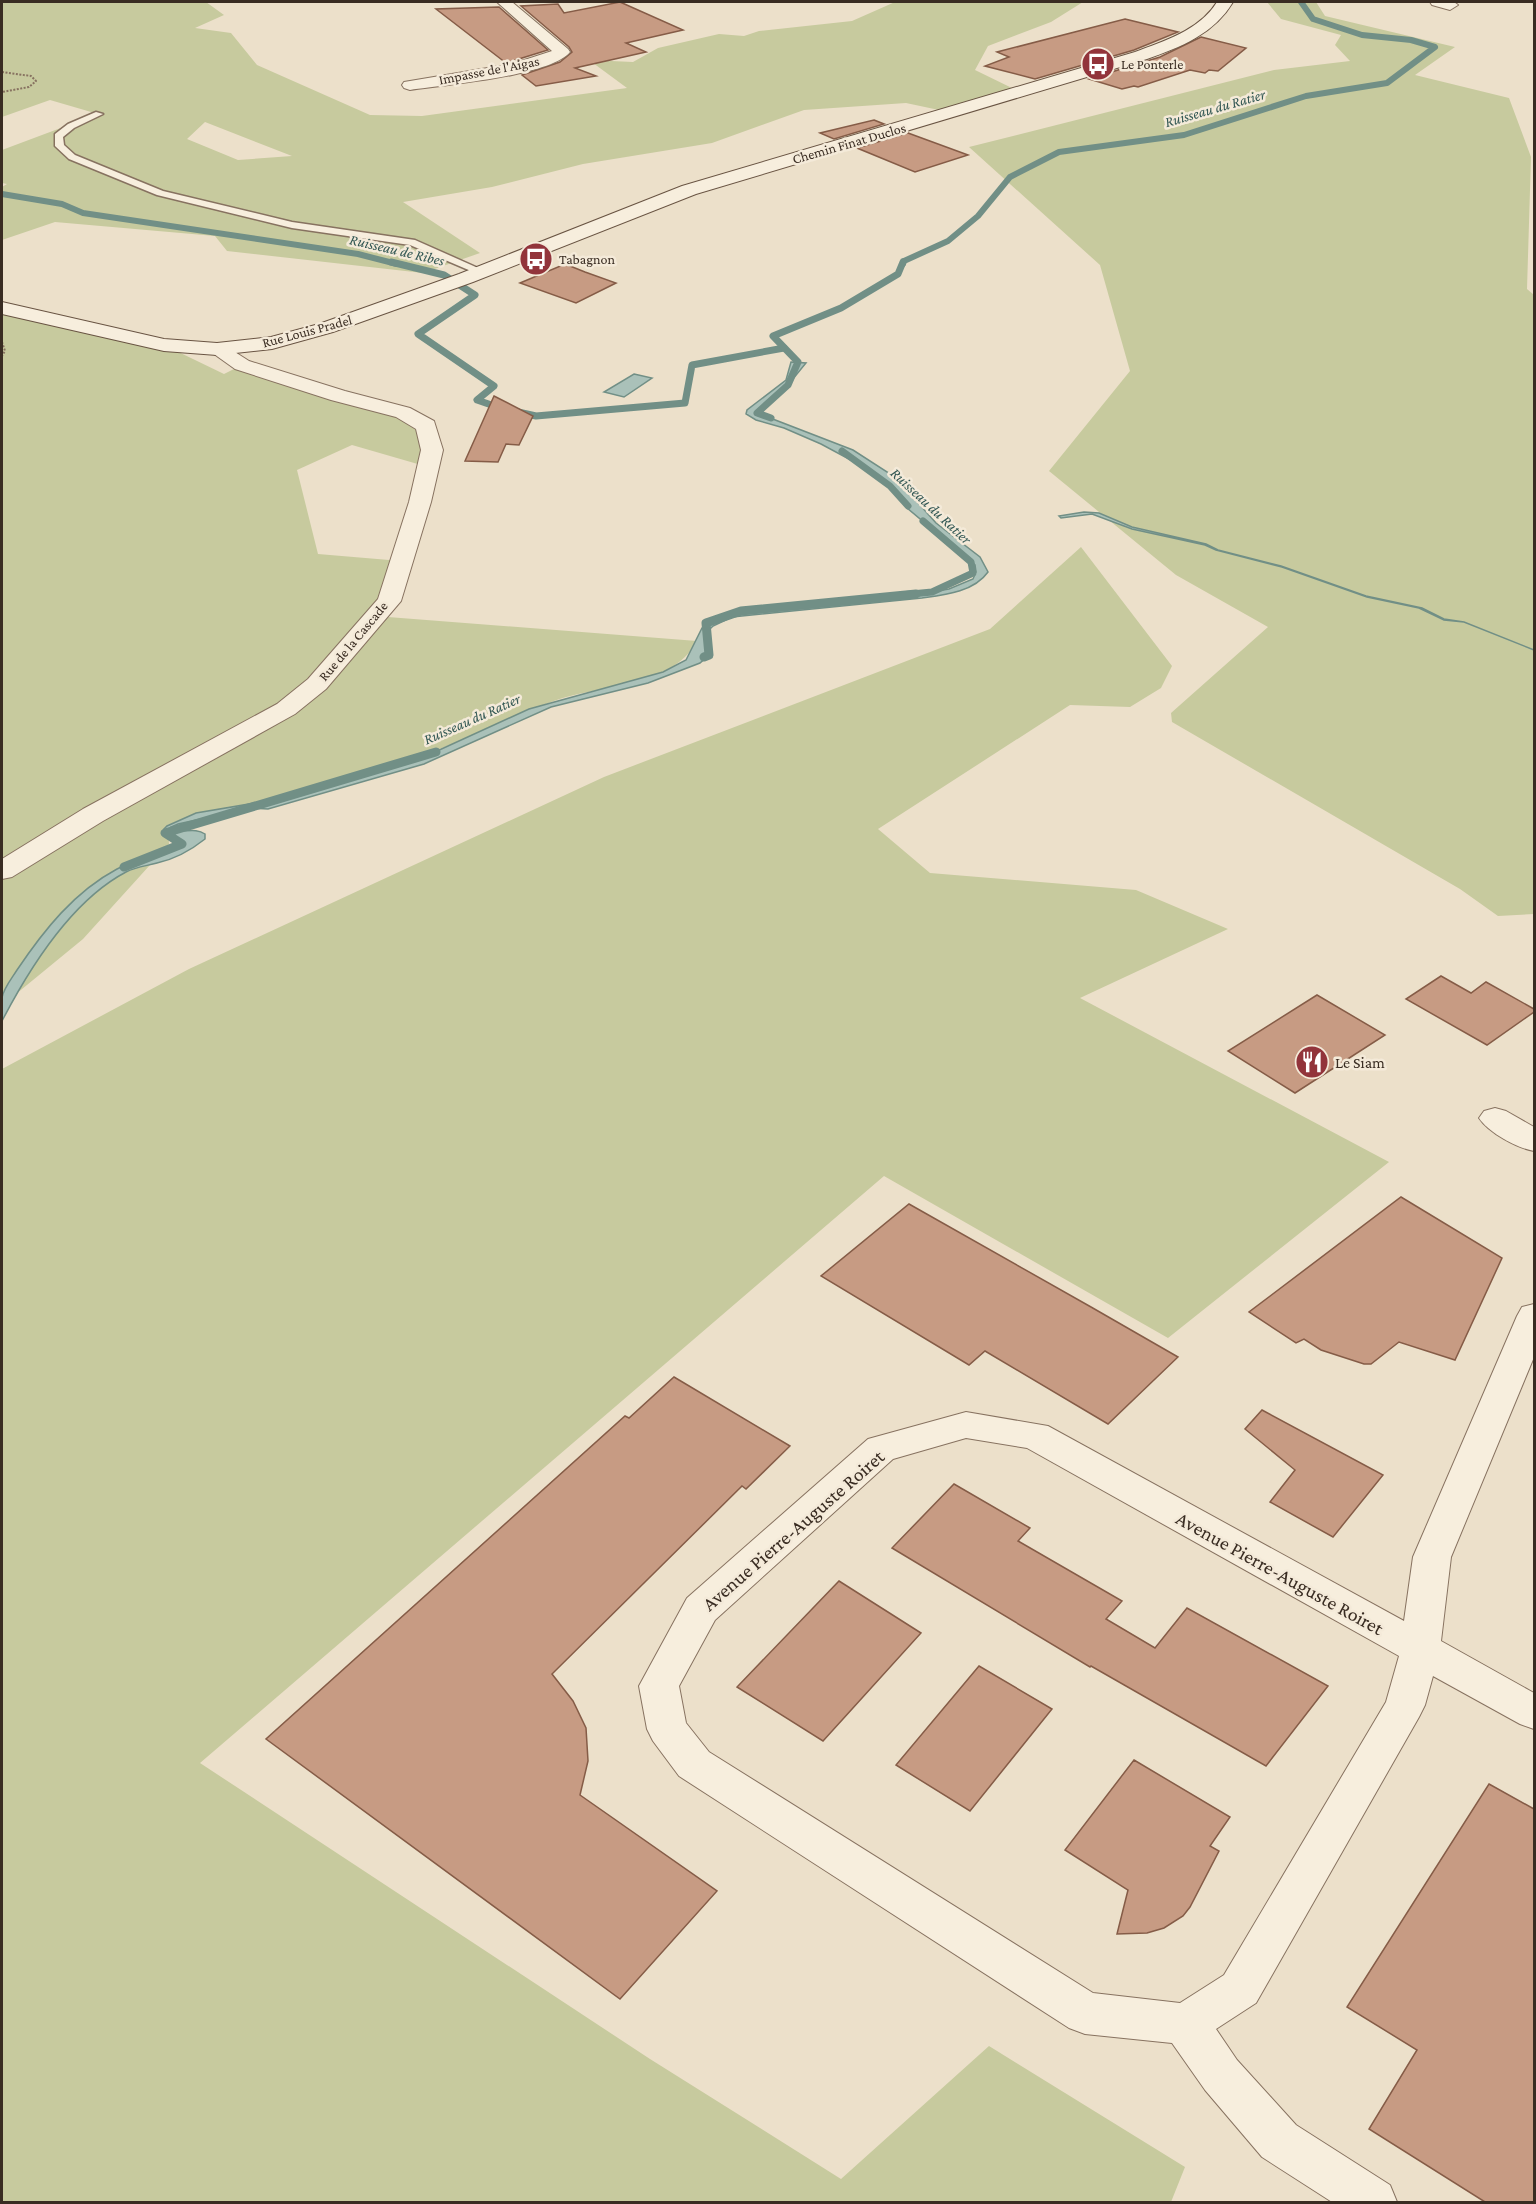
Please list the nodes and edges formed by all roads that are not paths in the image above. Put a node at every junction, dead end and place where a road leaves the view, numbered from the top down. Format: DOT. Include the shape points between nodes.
graph roads {
  1 [pos="504,2"];
  2 [pos="1225,2"];
  3 [pos="410,85"];
  4 [pos="99,114"];
  5 [pos="474,275"];
  6 [pos="2,308"];
  7 [pos="217,349"];
  8 [pos="2,871"];
  9 [pos="1494,1118"];
  10 [pos="1534,1141"];
  11 [pos="1534,1316"];
  12 [pos="1420,1651"];
  13 [pos="1534,1712"];
  14 [pos="1185,2024"];
  15 [pos="1373,2202"];
  1 -- 3 [label="street, Impasse de l'Aigas" via="562,52 522,67"];
  2 -- 5 [label="main road, Chemin Finat Duclos" via="1209,22 1156,50 1112,66 689,190"];
  4 -- 5 [label="lane" via="58,136 60,146 72,157 114,176 169,195 292,225 412,242"];
  5 -- 7 [label="main road, Rue Louis Pradel" via="326,328 272,343"];
  6 -- 7 [label="main road, Rue Louis Pradel" via="164,345"];
  7 -- 8 [label="street, Rue de la Cascade" via="242,365 338,396 404,412 426,426 432,450 389,601 317,684 286,709 93,815"];
  9 -- 10 [label="street"];
  11 -- 12 [label="street" via="1432,1557"];
  12 -- 13 [label="street, Avenue Pierre-Auguste Roiret"];
  12 -- 14 [label="street" via="1405,1705 1240,1989"];
  12 -- 14 [label="street, Avenue Pierre-Auguste Roiret" via="1035,1436 966,1425 881,1449 701,1609 659,1686 667,1729 694,1764 1084,2013"];
  14 -- 15 [label="street" via="1221,2075 1279,2141"];
}
